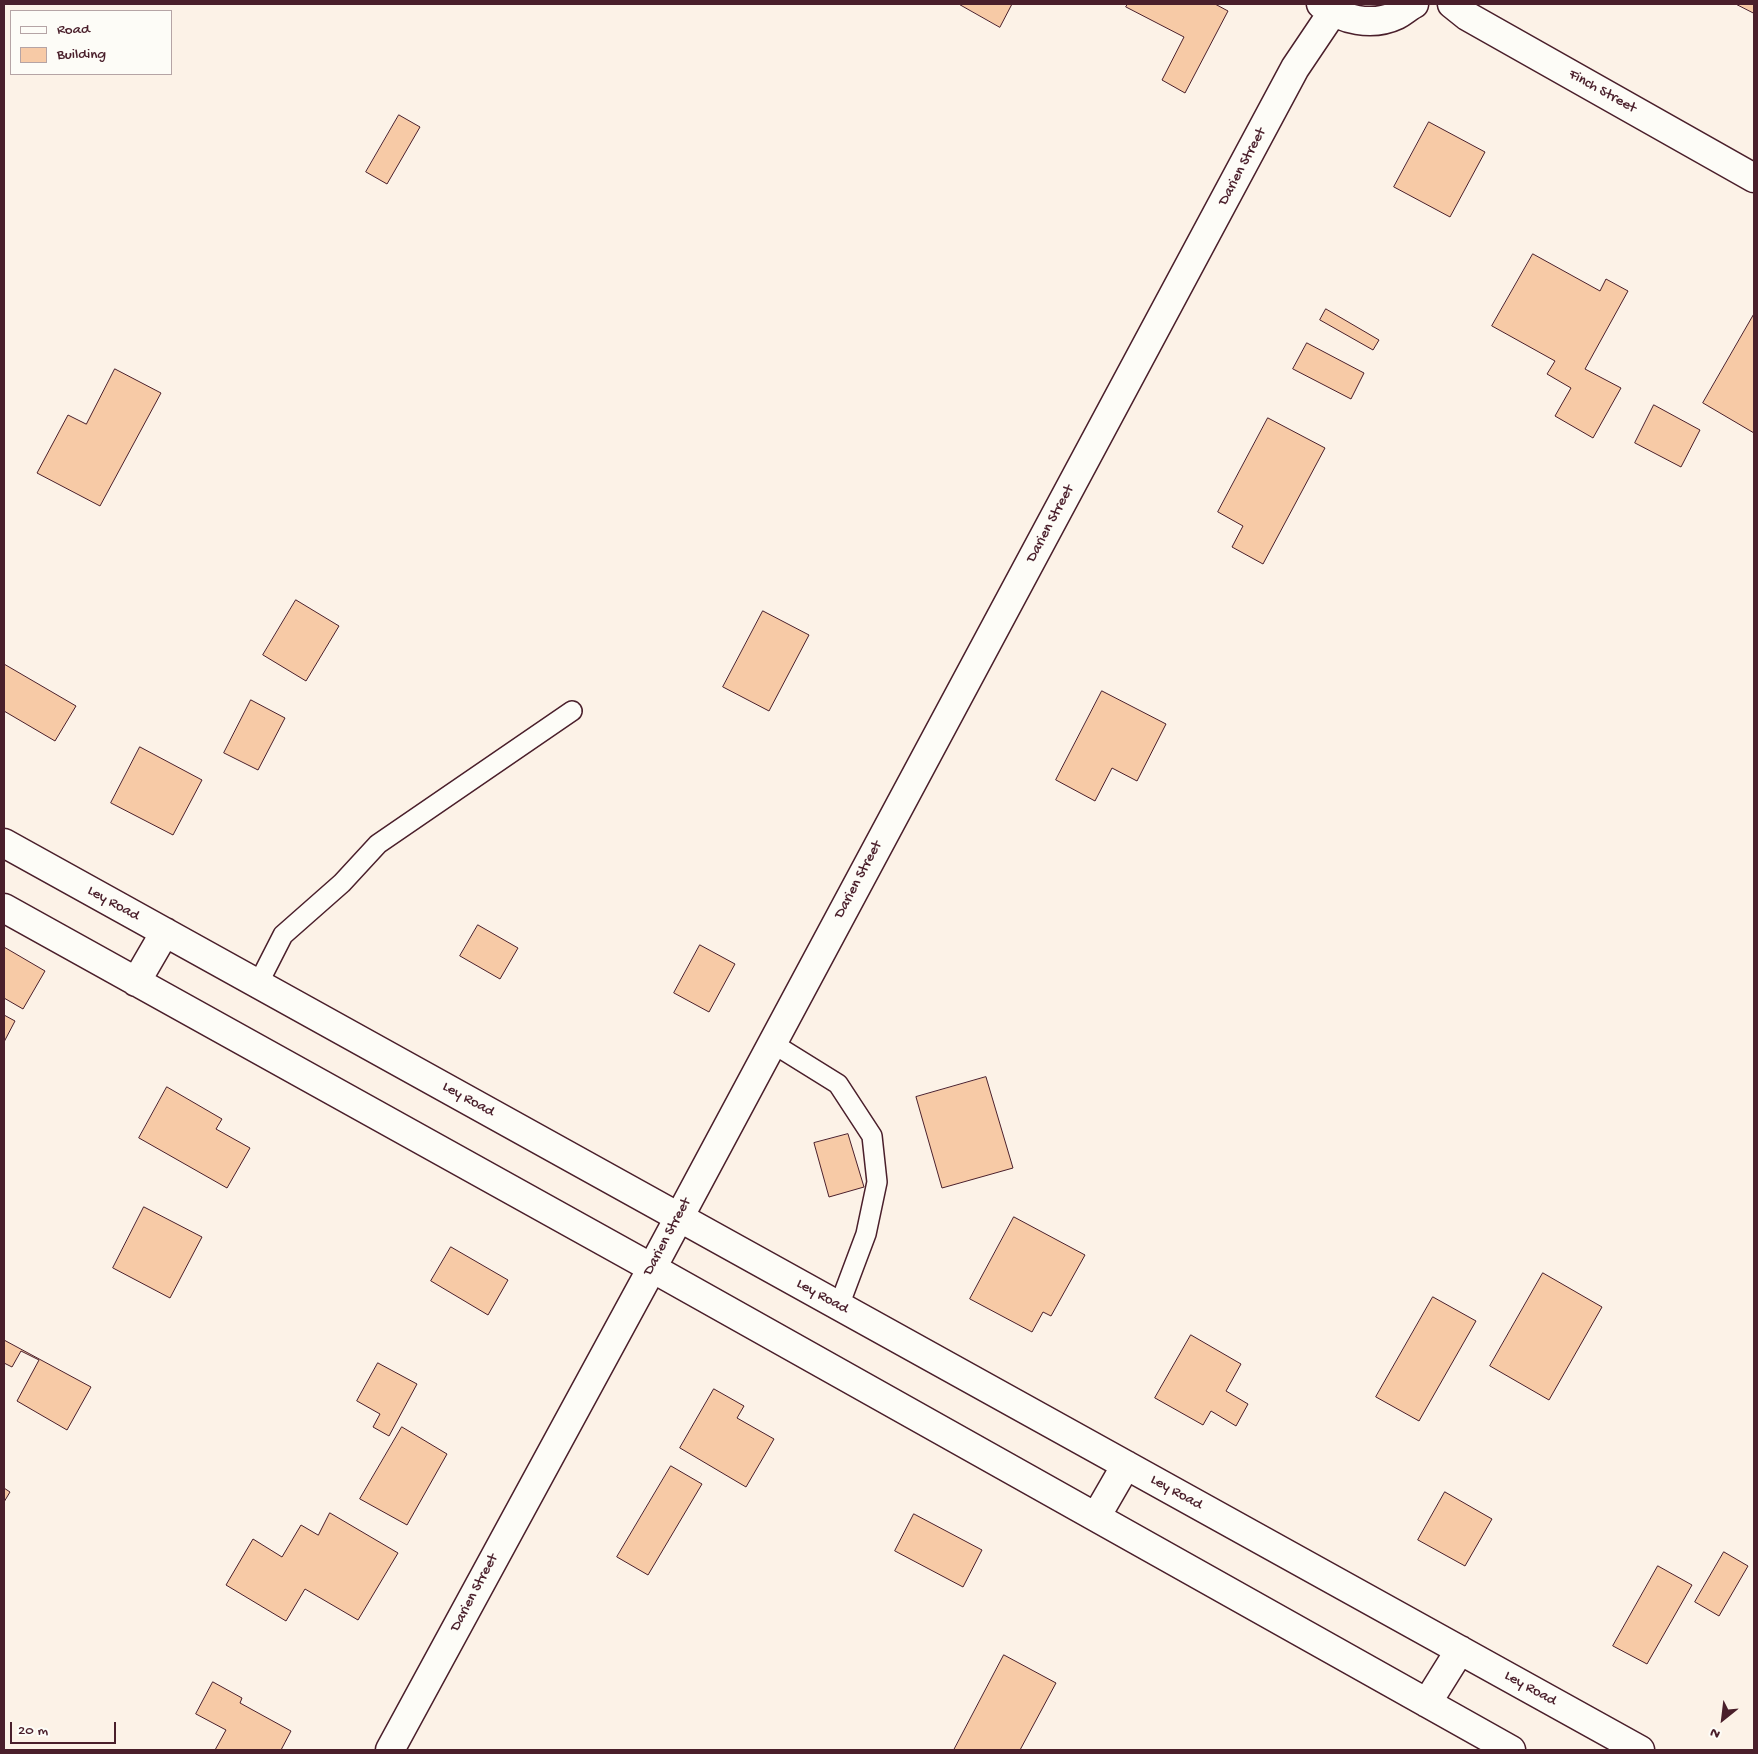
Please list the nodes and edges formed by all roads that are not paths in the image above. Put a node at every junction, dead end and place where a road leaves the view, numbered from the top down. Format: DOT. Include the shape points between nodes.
graph roads {
  1 [pos="1414,4"];
  2 [pos="1452,4"];
  3 [pos="1326,8"];
  4 [pos="1754,178"];
  5 [pos="572,711"];
  6 [pos="4,843"];
  7 [pos="4,908"];
  8 [pos="165,932"];
  9 [pos="136,982"];
  10 [pos="258,984"];
  11 [pos="772,1043"];
  12 [pos="678,1217"];
  13 [pos="652,1268"];
  14 [pos="839,1306"];
  15 [pos="1126,1466"];
  16 [pos="1096,1517"];
  17 [pos="1460,1650"];
  18 [pos="1427,1703"];
  19 [pos="390,1750"];
  20 [pos="1511,1750"];
  21 [pos="1640,1750"];
  1 -- 3 [label="main road" via="1397,15 1376,21 1353,20"];
  2 -- 4 [label="main road, Finch Street"];
  3 -- 11 [label="main road, Darien Street"];
  5 -- 10 [label="lane" via="378,844 342,883 283,935"];
  6 -- 8 [label="main road, Ley Road"];
  7 -- 9 [label="main road"];
  8 -- 9 [label="main road"];
  8 -- 10 [label="main road, Ley Road"];
  9 -- 13 [label="main road"];
  10 -- 12 [label="main road, Ley Road"];
  11 -- 12 [label="main road, Darien Street"];
  11 -- 14 [label="lane" via="838,1084 872,1136 877,1182 866,1234"];
  12 -- 13 [label="main road, Darien Street"];
  12 -- 14 [label="main road, Ley Road"];
  13 -- 16 [label="main road"];
  13 -- 19 [label="main road, Darien Street"];
  14 -- 15 [label="main road, Ley Road"];
  15 -- 16 [label="main road"];
  15 -- 17 [label="main road, Ley Road"];
  16 -- 18 [label="main road"];
  17 -- 18 [label="main road"];
  17 -- 21 [label="main road, Ley Road"];
  18 -- 20 [label="main road"];
}
